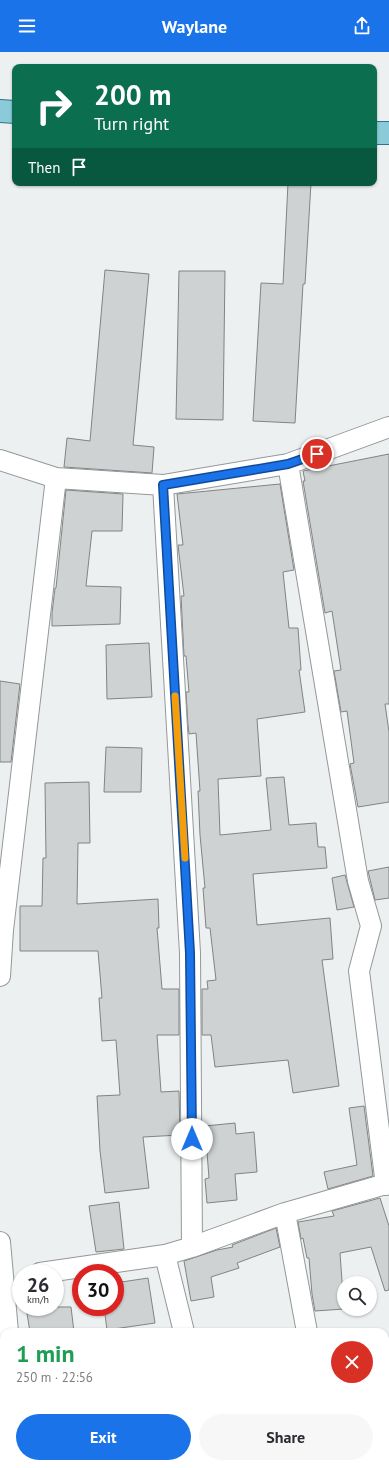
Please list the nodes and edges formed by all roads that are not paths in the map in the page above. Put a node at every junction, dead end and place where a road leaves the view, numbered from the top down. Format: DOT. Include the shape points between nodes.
graph roads {
  1 [pos="0,111"];
  2 [pos="12,112"];
  3 [pos="377,133"];
  4 [pos="389,133"];
  5 [pos="389,427"];
  6 [pos="0,460"];
  7 [pos="288,464"];
  8 [pos="56,478"];
  9 [pos="163,485"];
  10 [pos="0,976"];
  11 [pos="388,1184"];
  12 [pos="286,1213"];
  13 [pos="0,1242"];
  14 [pos="192,1247"];
  15 [pos="165,1255"];
  16 [pos="64,1270"];
  17 [pos="8,1277"];
  18 [pos="8,1328"];
  19 [pos="183,1328"];
  20 [pos="306,1328"];
  1 -- 2 [label="main road"];
  3 -- 4 [label="main road"];
  5 -- 7 [label="street"];
  6 -- 8 [label="street"];
  7 -- 9 [label="street"];
  7 -- 11 [label="street" via="358,881 371,926 359,971"];
  8 -- 9 [label="street"];
  8 -- 10 [label="street" via="3,930"];
  9 -- 14 [label="street" via="190,953"];
  11 -- 12 [label="street"];
  12 -- 14 [label="street"];
  12 -- 20 [label="street"];
  13 -- 17 [label="street"];
  14 -- 15 [label="street"];
  15 -- 16 [label="street"];
  15 -- 19 [label="street"];
  17 -- 18 [label="street"];
}
